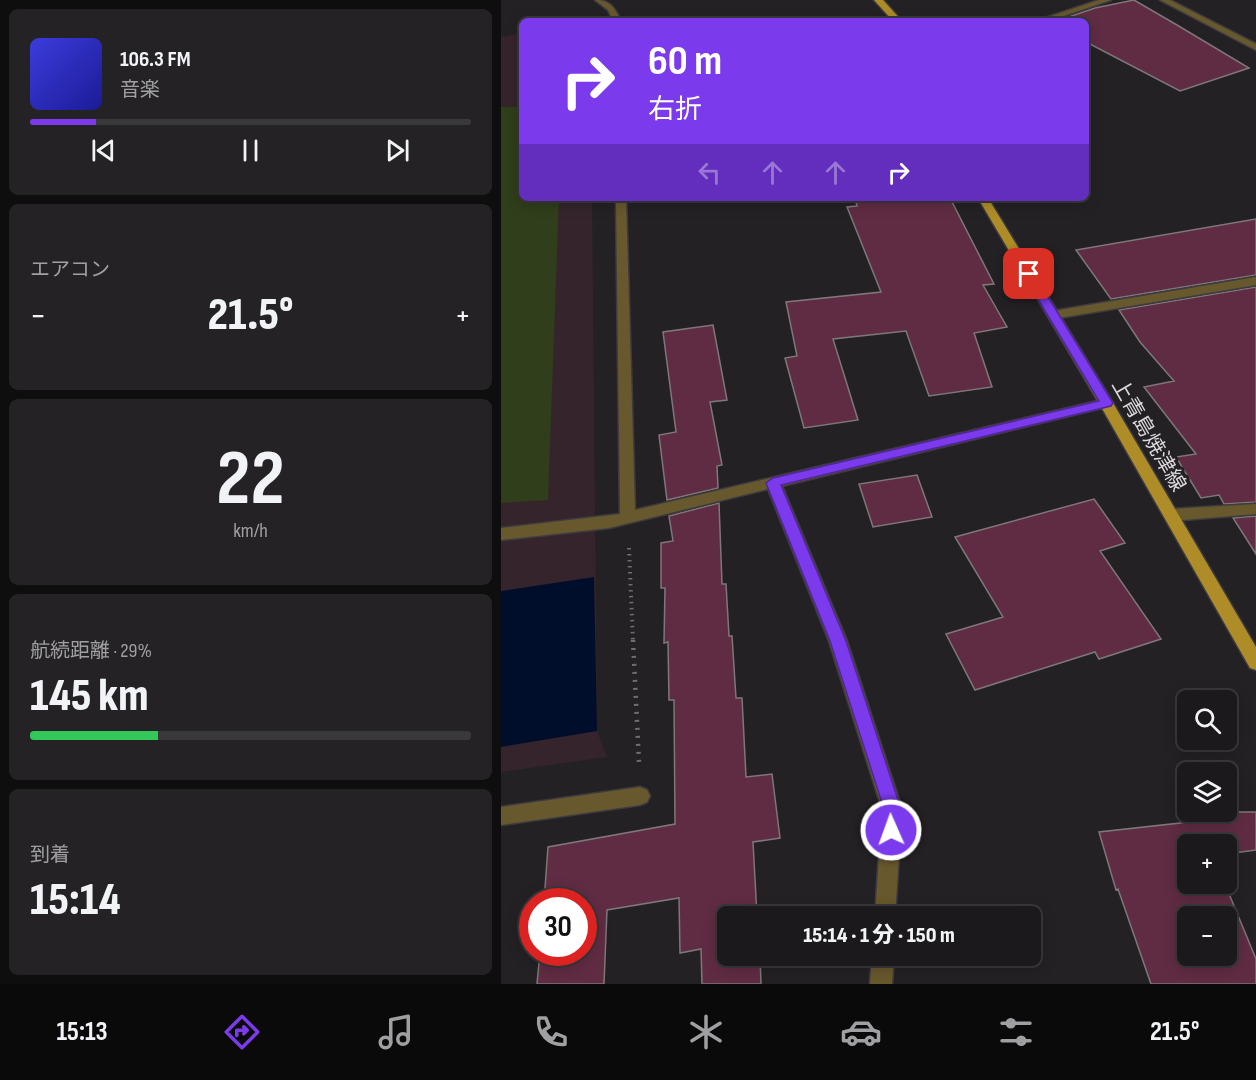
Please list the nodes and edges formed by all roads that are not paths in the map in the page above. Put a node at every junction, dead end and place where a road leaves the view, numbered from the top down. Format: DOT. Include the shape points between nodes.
graph roads {
  1 [pos="599,0"];
  2 [pos="878,0"];
  3 [pos="1107,0"];
  4 [pos="1164,0"];
  5 [pos="616,18"];
  6 [pos="895,18"];
  7 [pos="1050,18"];
  8 [pos="1256,47"];
  9 [pos="621,201"];
  10 [pos="985,201"];
  11 [pos="1256,281"];
  12 [pos="1053,315"];
  13 [pos="1106,403"];
  14 [pos="773,483"];
  15 [pos="1256,509"];
  16 [pos="1171,515"];
  17 [pos="628,517"];
  18 [pos="501,534"];
  19 [pos="1256,663"];
  20 [pos="640,796"];
  21 [pos="501,816"];
  22 [pos="886,906"];
  23 [pos="882,966"];
  24 [pos="881,984"];
  1 -- 5 [label="street"];
  2 -- 6 [label="main road"];
  3 -- 7 [label="street"];
  4 -- 8 [label="street"];
  9 -- 17 [label="street"];
  10 -- 12 [label="main road, 上青島焼津線"];
  11 -- 12 [label="street"];
  12 -- 13 [label="main road, 上青島焼津線"];
  13 -- 14 [label="street"];
  13 -- 16 [label="main road, 上青島焼津線"];
  14 -- 17 [label="street"];
  14 -- 22 [label="street" via="838,641 892,809"];
  15 -- 16 [label="street"];
  16 -- 19 [label="main road, 上青島焼津線"];
  17 -- 18 [label="street"];
  20 -- 21 [label="street"];
  23 -- 24 [label="street"];
}
